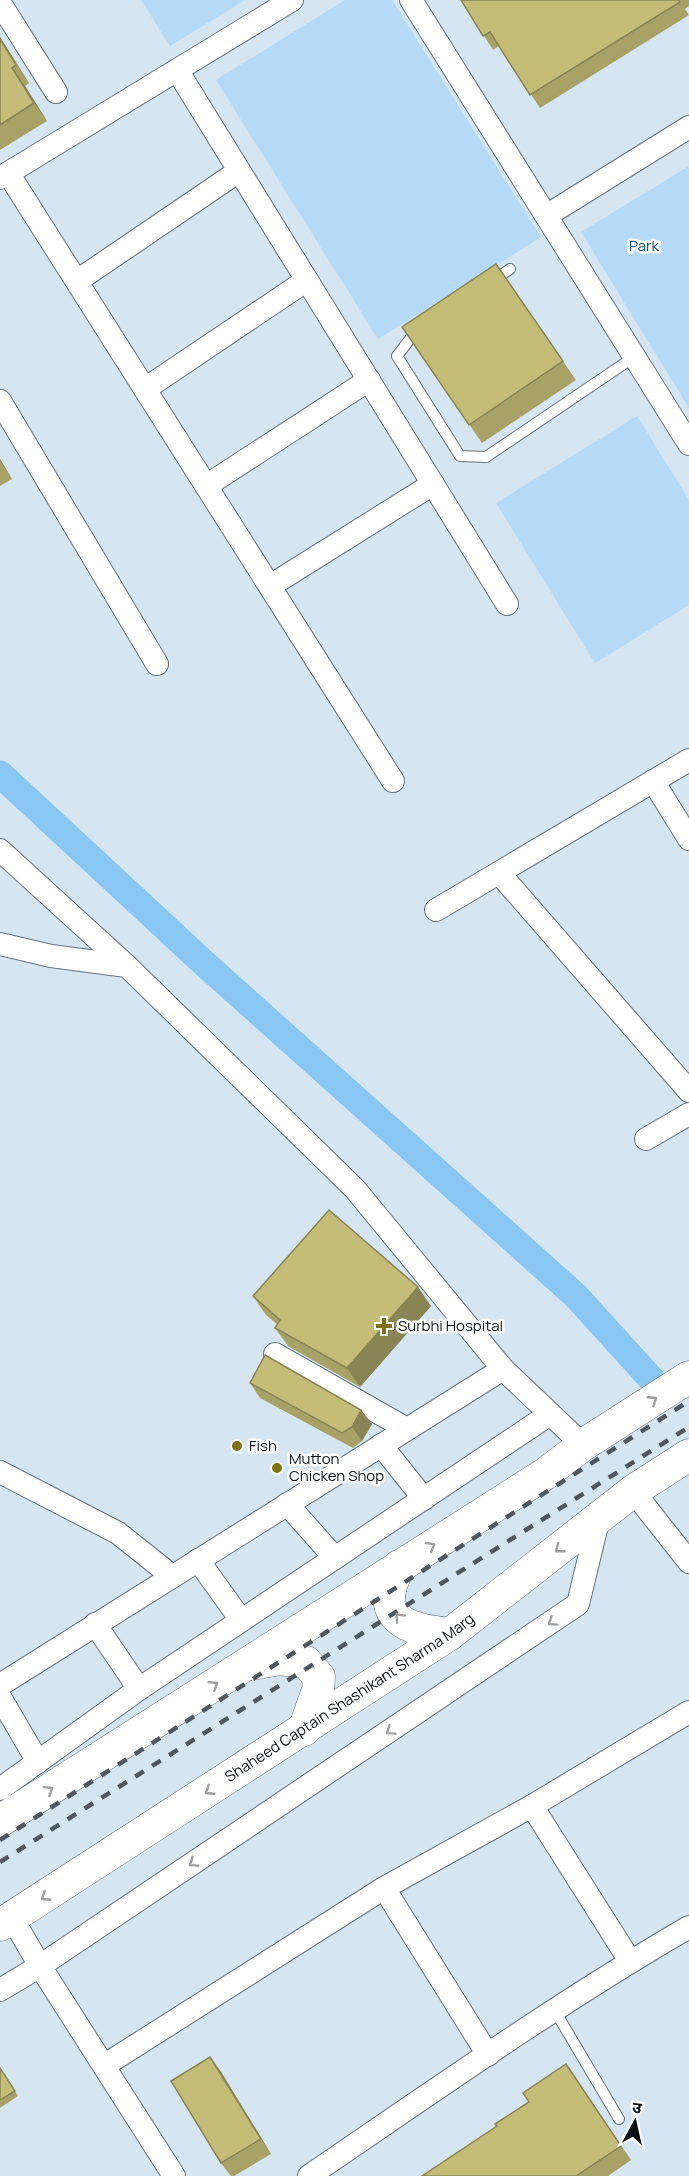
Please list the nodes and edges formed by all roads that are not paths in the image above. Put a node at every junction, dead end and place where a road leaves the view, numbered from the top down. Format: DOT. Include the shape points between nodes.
graph roads {
  1 [pos="292,0"];
  2 [pos="411,0"];
  3 [pos="0,3"];
  4 [pos="177,70"];
  5 [pos="56,92"];
  6 [pos="689,127"];
  7 [pos="239,171"];
  8 [pos="4,176"];
  9 [pos="546,216"];
  10 [pos="510,269"];
  11 [pos="307,280"];
  12 [pos="77,281"];
  13 [pos="481,289"];
  14 [pos="433,322"];
  15 [pos="634,357"];
  16 [pos="369,380"];
  17 [pos="145,389"];
  18 [pos="0,401"];
  19 [pos="689,444"];
  20 [pos="433,484"];
  21 [pos="207,486"];
  22 [pos="270,586"];
  23 [pos="507,604"];
  24 [pos="157,664"];
  25 [pos="689,760"];
  26 [pos="393,781"];
  27 [pos="653,781"];
  28 [pos="689,839"];
  29 [pos="0,850"];
  30 [pos="499,873"];
  31 [pos="436,910"];
  32 [pos="0,944"];
  33 [pos="127,966"];
  34 [pos="689,1091"];
  35 [pos="689,1114"];
  36 [pos="646,1139"];
  37 [pos="275,1354"];
  38 [pos="503,1369"];
  39 [pos="687,1378"];
  40 [pos="550,1414"];
  41 [pos="407,1429"];
  42 [pos="381,1445"];
  43 [pos="583,1445"];
  44 [pos="689,1455"];
  45 [pos="0,1472"];
  46 [pos="644,1483"];
  47 [pos="424,1499"];
  48 [pos="287,1504"];
  49 [pos="599,1517"];
  50 [pos="336,1558"];
  51 [pos="198,1560"];
  52 [pos="689,1562"];
  53 [pos="399,1566"];
  54 [pos="172,1576"];
  55 [pos="241,1620"];
  56 [pos="95,1624"];
  57 [pos="450,1634"];
  58 [pos="245,1665"];
  59 [pos="0,1685"];
  60 [pos="139,1689"];
  61 [pos="0,1697"];
  62 [pos="689,1712"];
  63 [pos="304,1730"];
  64 [pos="38,1762"];
  65 [pos="0,1789"];
  66 [pos="532,1806"];
  67 [pos="0,1821"];
  68 [pos="384,1888"];
  69 [pos="6,1922"];
  70 [pos="689,1927"];
  71 [pos="630,1961"];
  72 [pos="40,1966"];
  73 [pos="0,1990"];
  74 [pos="555,2011"];
  75 [pos="488,2055"];
  76 [pos="105,2065"];
  77 [pos="619,2120"];
  78 [pos="174,2176"];
  79 [pos="309,2176"];
  1 -- 4 [label="street"];
  2 -- 9 [label="street"];
  3 -- 5 [label="street"];
  4 -- 7 [label="street"];
  4 -- 8 [label="street"];
  6 -- 9 [label="street"];
  7 -- 11 [label="street"];
  7 -- 12 [label="street"];
  8 -- 12 [label="street"];
  9 -- 15 [label="street"];
  10 -- 13 [label="lane"];
  11 -- 16 [label="street"];
  11 -- 17 [label="street"];
  12 -- 17 [label="street"];
  14 -- 15 [label="lane" via="413,335 397,356 460,456 486,457"];
  15 -- 19 [label="street"];
  16 -- 20 [label="street"];
  16 -- 21 [label="street"];
  17 -- 21 [label="street"];
  18 -- 24 [label="street"];
  20 -- 22 [label="street"];
  20 -- 23 [label="street"];
  21 -- 22 [label="street"];
  22 -- 26 [label="street"];
  25 -- 27 [label="street"];
  27 -- 28 [label="street"];
  27 -- 30 [label="street"];
  29 -- 33 [label="street"];
  30 -- 31 [label="street"];
  30 -- 34 [label="street"];
  32 -- 33 [label="street" via="51,956"];
  33 -- 38 [label="street" via="356,1189"];
  35 -- 36 [label="street"];
  37 -- 41 [label="street"];
  38 -- 40 [label="street"];
  38 -- 41 [label="street"];
  43 -- 39 [label="main road, one-way"];
  40 -- 43 [label="street"];
  40 -- 47 [label="street"];
  41 -- 42 [label="street"];
  42 -- 47 [label="street"];
  42 -- 48 [label="street"];
  53 -- 43 [label="main road, one-way" via="545,1474"];
  44 -- 46 [label="main road, Shaheed Captain Shashikant Sharma Marg"];
  45 -- 54 [label="street" via="118,1533"];
  46 -- 49 [label="main road, Shaheed Captain Shashikant Sharma Marg"];
  46 -- 52 [label="street"];
  47 -- 50 [label="street"];
  48 -- 50 [label="street"];
  48 -- 51 [label="street"];
  49 -- 57 [label="main road, Shaheed Captain Shashikant Sharma Marg, one-way"];
  49 -- 72 [label="street, one-way" via="578,1604"];
  50 -- 55 [label="street"];
  51 -- 54 [label="street"];
  51 -- 55 [label="street"];
  57 -- 53 [label="main road, one-way" via="424,1631 396,1618 390,1590"];
  53 -- 58 [label="main road"];
  54 -- 56 [label="street"];
  55 -- 60 [label="street"];
  56 -- 59 [label="street"];
  56 -- 60 [label="street"];
  57 -- 63 [label="main road, Shaheed Captain Shashikant Sharma Marg"];
  58 -- 63 [label="main road" via="279,1659 306,1662 319,1677"];
  67 -- 58 [label="main road, one-way"];
  60 -- 64 [label="street"];
  61 -- 64 [label="street"];
  62 -- 66 [label="street"];
  63 -- 69 [label="main road, Shaheed Captain Shashikant Sharma Marg, one-way"];
  64 -- 65 [label="street"];
  66 -- 68 [label="street"];
  66 -- 71 [label="street"];
  68 -- 75 [label="street"];
  68 -- 76 [label="street"];
  69 -- 72 [label="street"];
  70 -- 71 [label="street"];
  71 -- 74 [label="street"];
  72 -- 73 [label="street"];
  72 -- 76 [label="street"];
  74 -- 75 [label="street"];
  74 -- 77 [label="lane"];
  75 -- 79 [label="street"];
  76 -- 78 [label="street"];
}
